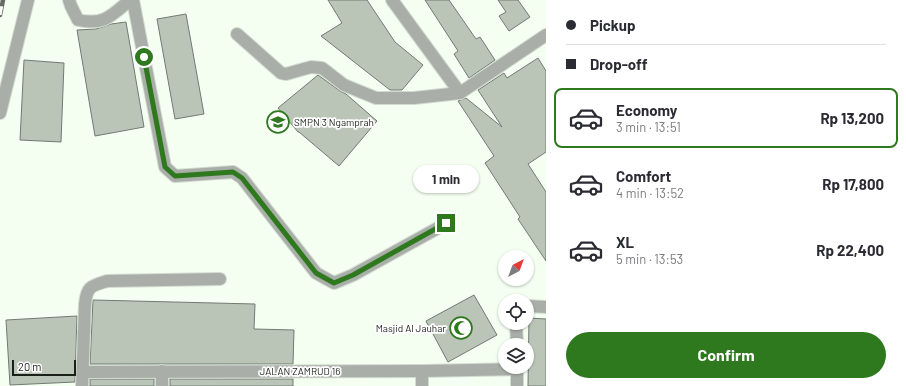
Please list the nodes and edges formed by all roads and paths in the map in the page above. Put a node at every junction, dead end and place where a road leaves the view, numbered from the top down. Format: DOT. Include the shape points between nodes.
graph roads {
  1 [pos="28,0"];
  2 [pos="69,0"];
  3 [pos="130,0"];
  4 [pos="134,0"];
  5 [pos="392,0"];
  6 [pos="237,34"];
  7 [pos="546,35"];
  8 [pos="460,93"];
  9 [pos="0,113"];
  10 [pos="446,223"];
  11 [pos="220,279"];
  12 [pos="534,306"];
  13 [pos="546,307"];
  14 [pos="498,369"];
  15 [pos="162,371"];
  16 [pos="422,371"];
  17 [pos="83,372"];
  18 [pos="517,374"];
  19 [pos="82,386"];
  20 [pos="162,386"];
  21 [pos="422,386"];
  22 [pos="517,386"];
  1 -- 9 [label="street"];
  2 -- 3 [label="street" via="78,20 90,23 106,20"];
  4 -- 10 [label="street" via="165,167 175,176 233,172 242,178 316,273 334,283"];
  5 -- 8 [label="street"];
  6 -- 8 [label="street" via="280,73 286,74 312,67 322,68 344,85 376,98 414,98"];
  7 -- 8 [label="street"];
  11 -- 17 [label="street" via="107,281 91,286 86,294 85,304"];
  12 -- 13 [label="street"];
  14 -- 16 [label="street, JALAN ZAMRUD 16"];
  15 -- 16 [label="street, JALAN ZAMRUD 16"];
  15 -- 17 [label="street, JALAN ZAMRUD 16"];
  15 -- 20 [label="street"];
  16 -- 21 [label="street"];
  17 -- 19 [label="street"];
  18 -- 22 [label="street"];
}
